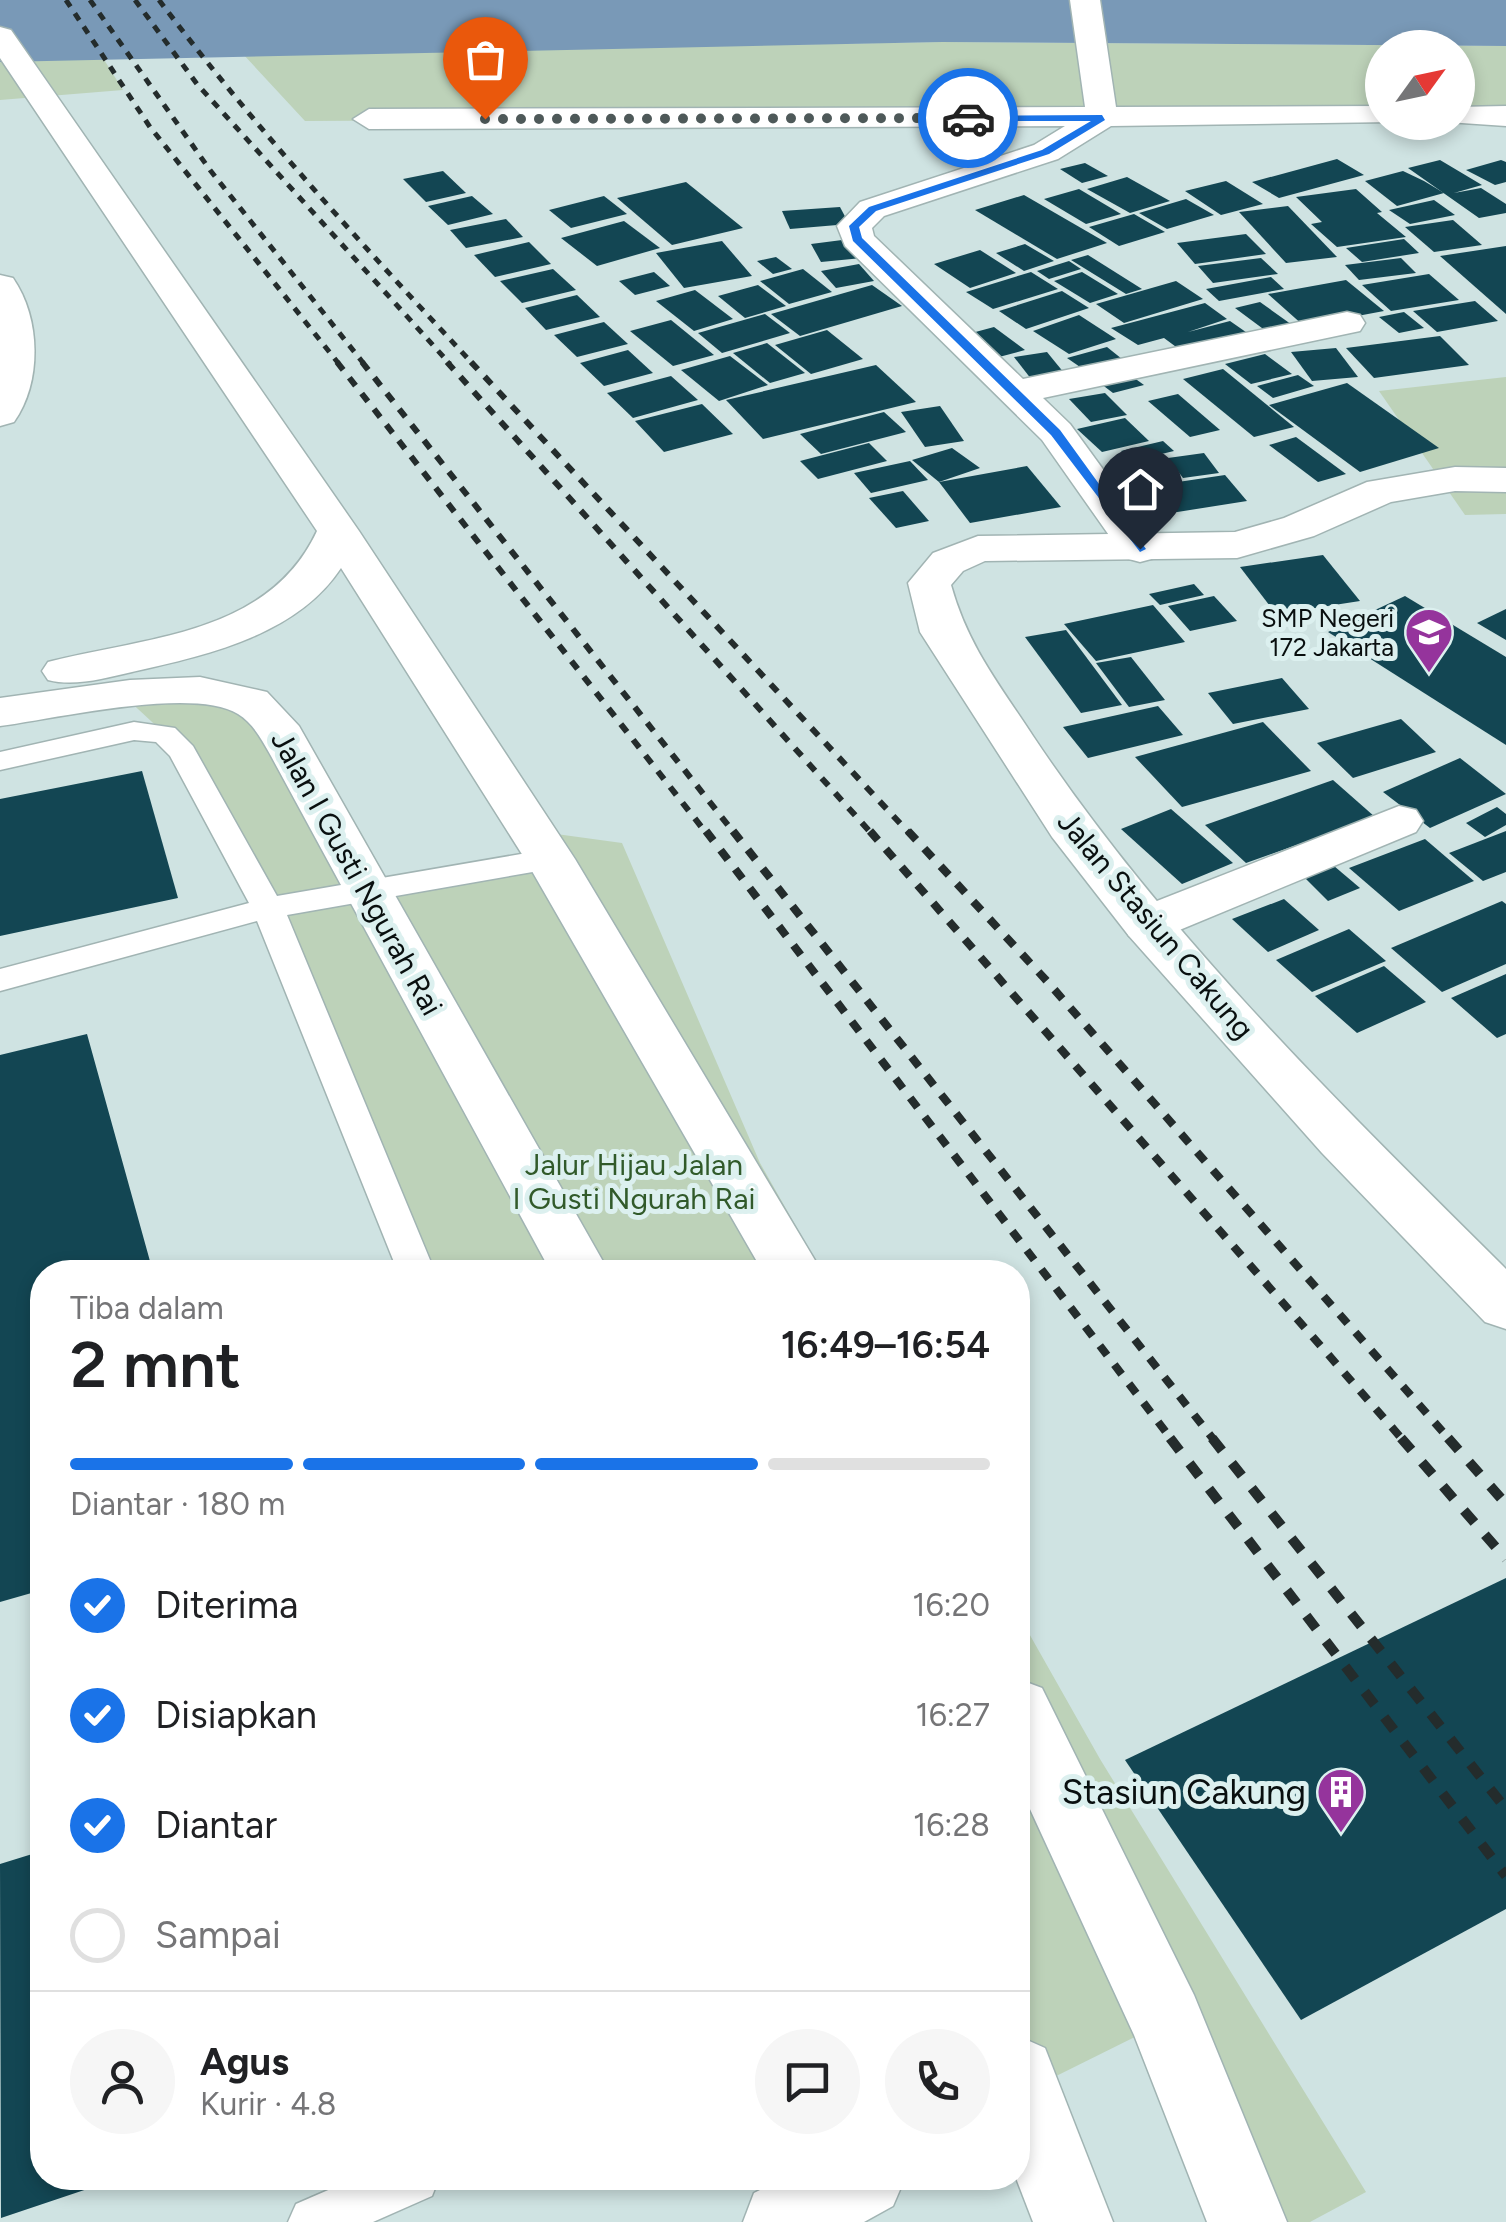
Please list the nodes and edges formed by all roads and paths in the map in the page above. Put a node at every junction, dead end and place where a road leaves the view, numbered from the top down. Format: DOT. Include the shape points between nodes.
graph roads {
  1 [pos="1085,0"];
  2 [pos="0,36"];
  3 [pos="1101,109"];
  4 [pos="1365,116"];
  5 [pos="1475,116"];
  6 [pos="1506,116"];
  7 [pos="369,118"];
  8 [pos="0,286"];
  9 [pos="1347,323"];
  10 [pos="10,347"];
  11 [pos="0,391"];
  12 [pos="1015,392"];
  13 [pos="0,414"];
  14 [pos="1506,480"];
  15 [pos="338,531"];
  16 [pos="1140,549"];
  17 [pos="0,680"];
  18 [pos="0,712"];
  19 [pos="0,762"];
  20 [pos="1399,821"];
  21 [pos="550,859"];
  22 [pos="364,888"];
  23 [pos="268,908"];
  24 [pos="1147,924"];
  25 [pos="0,980"];
  26 [pos="412,1260"];
  27 [pos="573,1260"];
  28 [pos="786,1260"];
  29 [pos="1506,1306"];
  30 [pos="1030,1735"];
  31 [pos="1030,2112"];
  32 [pos="387,2190"];
  33 [pos="843,2190"];
  34 [pos="314,2222"];
  35 [pos="783,2222"];
  36 [pos="1073,2222"];
  37 [pos="1247,2222"];
  1 -- 3 [label="street"];
  2 -- 15 [label="street"];
  3 -- 4 [label="street"];
  3 -- 7 [label="street"];
  3 -- 12 [label="street" via="1063,144 872,209 854,226 857,238"];
  5 -- 6 [label="street"];
  8 -- 10 [label="street"];
  9 -- 12 [label="street"];
  10 -- 11 [label="street"];
  10 -- 13 [label="street" via="15,381"];
  12 -- 16 [label="street" via="1088,472"];
  14 -- 16 [label="street" via="1381,491 1238,545"];
  15 -- 17 [label="street" via="302,589 229,629 116,662"];
  15 -- 21 [label="street"];
  16 -- 24 [label="street, Jalan Stasiun Cakung" via="978,550 948,562 929,582 942,632 1069,826"];
  18 -- 22 [label="street, Jalan I Gusti Ngurah Rai" via="188,688 250,701 275,724"];
  19 -- 23 [label="lane" via="134,732 165,734 183,752"];
  20 -- 24 [label="street"];
  21 -- 22 [label="lane"];
  21 -- 28 [label="street"];
  22 -- 23 [label="lane"];
  22 -- 27 [label="street, Jalan I Gusti Ngurah Rai"];
  23 -- 25 [label="lane"];
  23 -- 26 [label="lane"];
  24 -- 29 [label="street, Jalan Stasiun Cakung" via="1342,1140"];
  30 -- 37 [label="street" via="1167,2021"];
  31 -- 36 [label="street"];
  32 -- 34 [label="lane"];
  33 -- 35 [label="street"];
}
